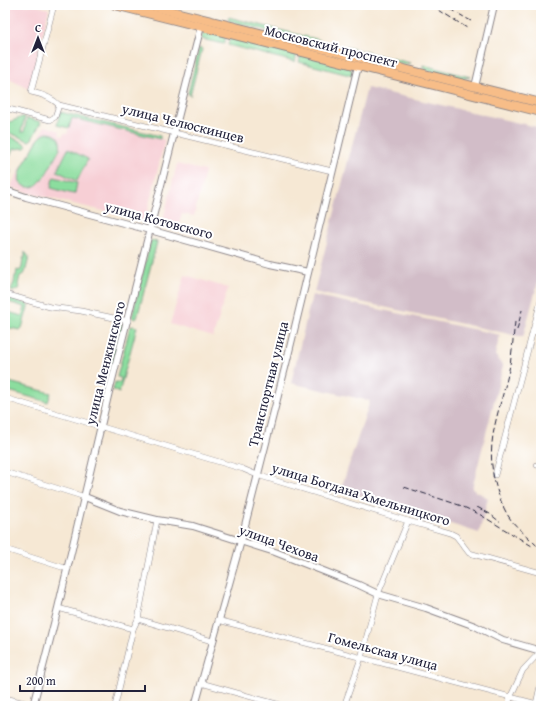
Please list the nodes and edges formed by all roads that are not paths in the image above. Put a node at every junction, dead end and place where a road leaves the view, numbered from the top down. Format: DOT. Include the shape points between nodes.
graph roads {
  1 [pos="54,5"];
  2 [pos="115,5"];
  3 [pos="147,5"];
  4 [pos="494,5"];
  5 [pos="202,23"];
  6 [pos="359,62"];
  7 [pos="474,87"];
  8 [pos="541,103"];
  9 [pos="59,105"];
  10 [pos="5,108"];
  11 [pos="541,112"];
  12 [pos="175,133"];
  13 [pos="332,172"];
  14 [pos="5,190"];
  15 [pos="150,230"];
  16 [pos="308,272"];
  17 [pos="5,294"];
  18 [pos="541,300"];
  19 [pos="128,321"];
  20 [pos="533,331"];
  21 [pos="541,333"];
  22 [pos="5,398"];
  23 [pos="101,426"];
  24 [pos="5,472"];
  25 [pos="258,475"];
  26 [pos="495,475"];
  27 [pos="85,497"];
  28 [pos="157,520"];
  29 [pos="408,522"];
  30 [pos="241,541"];
  31 [pos="5,549"];
  32 [pos="68,569"];
  33 [pos="541,573"];
  34 [pos="378,594"];
  35 [pos="58,608"];
  36 [pos="138,619"];
  37 [pos="218,620"];
  38 [pos="133,629"];
  39 [pos="212,640"];
  40 [pos="541,651"];
  41 [pos="361,658"];
  42 [pos="201,682"];
  43 [pos="541,682"];
  44 [pos="5,698"];
  45 [pos="510,698"];
  46 [pos="538,704"];
  47 [pos="35,706"];
  48 [pos="115,706"];
  49 [pos="195,706"];
  50 [pos="284,706"];
  51 [pos="344,706"];
  52 [pos="508,706"];
  1 -- 9 [label="street, улица Челюскинцев" via="31,92 46,96"];
  2 -- 5 [label="main road, Московский проспект"];
  3 -- 5 [label="main road, Московский проспект"];
  4 -- 7 [label="street"];
  5 -- 6 [label="main road, Московский проспект"];
  5 -- 12 [label="street, улица Менжинского"];
  6 -- 7 [label="main road, Московский проспект"];
  6 -- 11 [label="main road, Московский проспект"];
  6 -- 13 [label="street, Транспортная улица"];
  7 -- 8 [label="main road, Московский проспект"];
  9 -- 10 [label="street" via="56,117 50,120"];
  9 -- 12 [label="street, улица Челюскинцев"];
  12 -- 13 [label="street, улица Челюскинцев"];
  12 -- 15 [label="street, улица Менжинского"];
  13 -- 16 [label="street, Транспортная улица"];
  14 -- 15 [label="street, улица Котовского"];
  15 -- 16 [label="street, улица Котовского" via="270,264"];
  15 -- 19 [label="street, улица Менжинского"];
  16 -- 25 [label="street, Транспортная улица"];
  17 -- 19 [label="street" via="50,307"];
  18 -- 20 [label="street"];
  19 -- 23 [label="street, улица Менжинского"];
  20 -- 21 [label="street"];
  20 -- 26 [label="street"];
  22 -- 23 [label="street, улица Богдана Хмельницкого"];
  23 -- 25 [label="street, улица Богдана Хмельницкого"];
  23 -- 27 [label="street, улица Менжинского"];
  24 -- 27 [label="street, улица Чехова"];
  25 -- 29 [label="street, улица Богдана Хмельницкого"];
  25 -- 30 [label="street, Транспортная улица"];
  27 -- 28 [label="street, улица Чехова" via="120,511"];
  27 -- 32 [label="street, улица Менжинского"];
  28 -- 30 [label="street, улица Чехова" via="193,526"];
  28 -- 36 [label="street"];
  29 -- 33 [label="street, улица Богдана Хмельницкого" via="456,536 469,553"];
  29 -- 34 [label="street"];
  30 -- 34 [label="street, улица Чехова" via="276,552"];
  30 -- 37 [label="street, Транспортная улица"];
  31 -- 32 [label="street"];
  32 -- 35 [label="street, улица Менжинского"];
  34 -- 40 [label="street, улица Чехова" via="426,608 504,640"];
  34 -- 41 [label="street"];
  35 -- 38 [label="street"];
  35 -- 47 [label="street, улица Менжинского"];
  36 -- 38 [label="street"];
  36 -- 39 [label="street"];
  37 -- 39 [label="street, Транспортная улица"];
  37 -- 41 [label="street, Гомельская улица"];
  38 -- 48 [label="street"];
  39 -- 42 [label="street, Транспортная улица"];
  40 -- 45 [label="street" via="523,670"];
  41 -- 45 [label="street, Гомельская улица"];
  41 -- 51 [label="street"];
  42 -- 49 [label="street, Транспортная улица"];
  42 -- 50 [label="street"];
  43 -- 46 [label="street"];
  44 -- 47 [label="street"];
  45 -- 46 [label="street, Гомельская улица"];
  45 -- 52 [label="street"];
}
